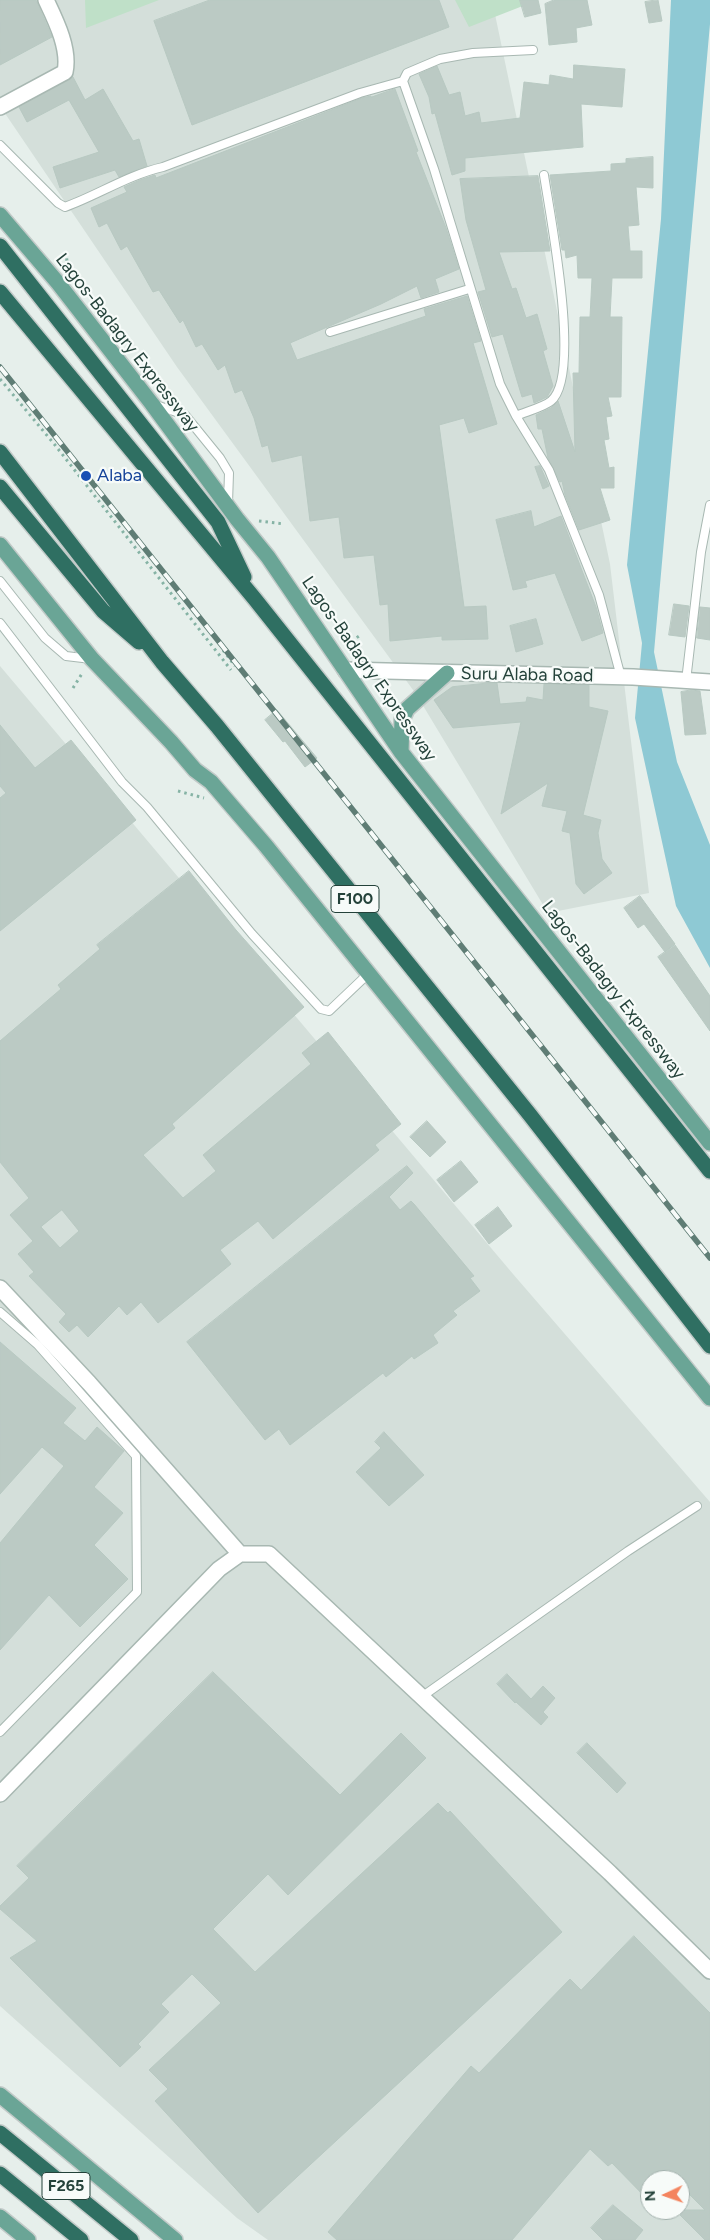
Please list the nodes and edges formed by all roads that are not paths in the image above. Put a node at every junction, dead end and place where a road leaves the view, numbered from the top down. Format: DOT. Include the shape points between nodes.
graph roads {
  1 [pos="46,0"];
  2 [pos="533,50"];
  3 [pos="403,82"];
  4 [pos="0,107"];
  5 [pos="0,145"];
  6 [pos="544,175"];
  7 [pos="0,215"];
  8 [pos="0,246"];
  9 [pos="469,289"];
  10 [pos="0,292"];
  11 [pos="330,332"];
  12 [pos="152,404"];
  13 [pos="516,416"];
  14 [pos="0,452"];
  15 [pos="0,487"];
  16 [pos="228,505"];
  17 [pos="710,505"];
  18 [pos="0,546"];
  19 [pos="0,581"];
  20 [pos="254,598"];
  21 [pos="0,623"];
  22 [pos="92,659"];
  23 [pos="162,662"];
  24 [pos="345,670"];
  25 [pos="447,673"];
  26 [pos="627,677"];
  27 [pos="686,681"];
  28 [pos="710,682"];
  29 [pos="401,752"];
  30 [pos="369,973"];
  31 [pos="710,1143"];
  32 [pos="710,1172"];
  33 [pos="0,1288"];
  34 [pos="0,1312"];
  35 [pos="710,1346"];
  36 [pos="710,1398"];
  37 [pos="697,1506"];
  38 [pos="240,1554"];
  39 [pos="420,1698"];
  40 [pos="0,1732"];
  41 [pos="0,1794"];
  42 [pos="710,1971"];
  43 [pos="0,2096"];
  44 [pos="0,2133"];
  45 [pos="0,2174"];
  46 [pos="0,2217"];
  47 [pos="28,2240"];
  48 [pos="81,2240"];
  49 [pos="131,2240"];
  50 [pos="175,2240"];
  1 -- 4 [label="street" via="67,62 65,72"];
  2 -- 3 [label="lane" via="473,53 440,59 407,73"];
  3 -- 5 [label="lane" via="360,93 149,170 65,207"];
  3 -- 9 [label="lane" via="434,169"];
  6 -- 13 [label="lane" via="566,327 563,380 552,401"];
  7 -- 12 [label="main road, Lagos-Badagry Expressway" via="58,283"];
  8 -- 20 [label="highway" via="218,522"];
  9 -- 11 [label="lane"];
  9 -- 13 [label="lane" via="500,384"];
  10 -- 20 [label="highway, Lagos-Badagry Expressway"];
  12 -- 16 [label="main road, Lagos-Badagry Expressway"];
  12 -- 16 [label="lane" via="186,415 220,458 229,473"];
  13 -- 26 [label="lane" via="549,470 599,595"];
  14 -- 23 [label="highway, F100"];
  15 -- 23 [label="highway" via="103,612"];
  16 -- 24 [label="main road, Lagos-Badagry Expressway" via="268,557"];
  17 -- 27 [label="lane"];
  18 -- 22 [label="main road"];
  19 -- 22 [label="lane" via="45,638 66,656"];
  20 -- 32 [label="highway, Lagos-Badagry Expressway"];
  21 -- 30 [label="lane" via="122,782 321,1009 329,1011"];
  22 -- 30 [label="main road" via="195,770 210,782"];
  23 -- 35 [label="highway, F100" via="530,1114"];
  24 -- 25 [label="street, Suru Alaba Road"];
  24 -- 29 [label="main road, Lagos-Badagry Expressway"];
  25 -- 26 [label="street, Suru Alaba Road"];
  25 -- 29 [label="main road" via="407,709 402,720"];
  26 -- 27 [label="street, Suru Alaba Road"];
  27 -- 28 [label="street, Suru Alaba Road"];
  29 -- 31 [label="main road, Lagos-Badagry Expressway"];
  30 -- 36 [label="main road"];
  33 -- 38 [label="street"];
  34 -- 40 [label="lane" via="38,1345 136,1456 137,1592"];
  37 -- 39 [label="lane"];
  38 -- 39 [label="street" via="269,1554"];
  38 -- 41 [label="street" via="219,1569"];
  39 -- 42 [label="street" via="610,1873"];
  43 -- 50 [label="main road"];
  44 -- 49 [label="highway, F265"];
  45 -- 48 [label="highway, F265"];
  46 -- 47 [label="main road"];
}
